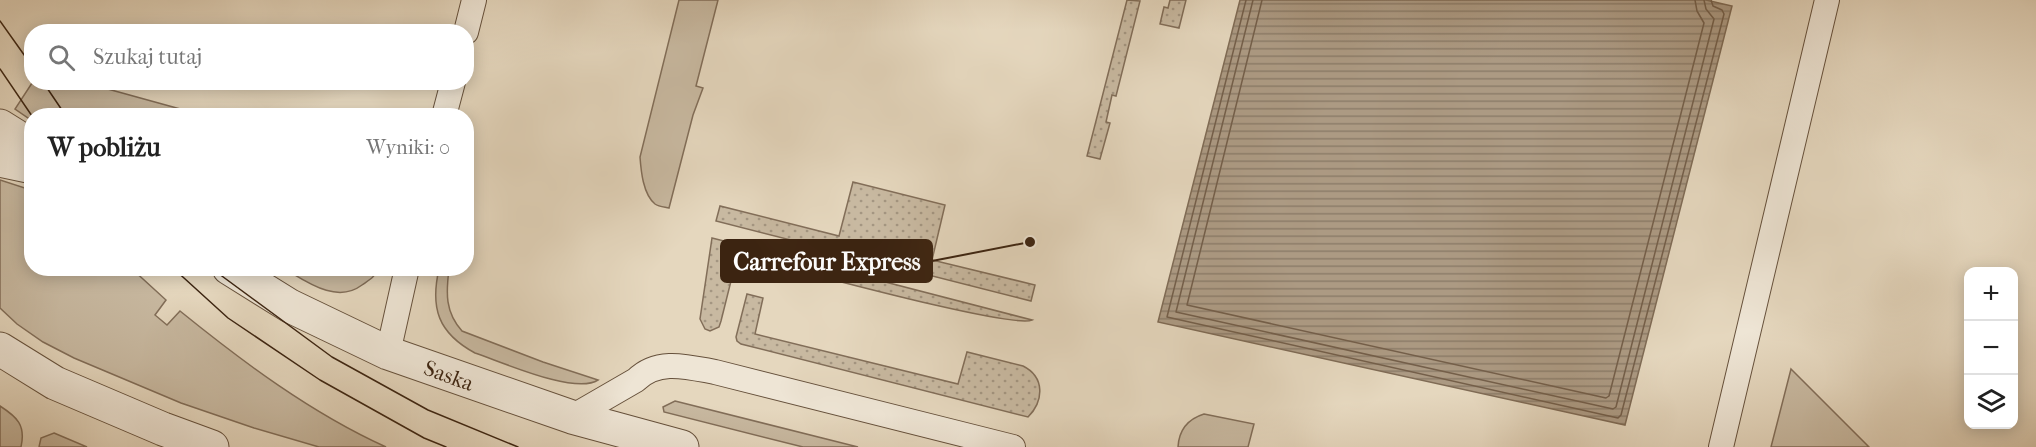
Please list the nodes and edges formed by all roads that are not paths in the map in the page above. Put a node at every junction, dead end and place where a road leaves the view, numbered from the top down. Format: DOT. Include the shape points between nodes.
graph roads {
  1 [pos="474,0"];
  2 [pos="1827,0"];
  3 [pos="468,24"];
  4 [pos="451,90"];
  5 [pos="446,108"];
  6 [pos="0,126"];
  7 [pos="24,141"];
  8 [pos="0,160"];
  9 [pos="24,165"];
  10 [pos="242,276"];
  11 [pos="405,276"];
  12 [pos="0,350"];
  13 [pos="388,353"];
  14 [pos="572,417"];
  15 [pos="212,447"];
  16 [pos="682,447"];
  17 [pos="1012,447"];
  18 [pos="1721,447"];
  1 -- 3 [label="lane"];
  2 -- 18 [label="lane"];
  4 -- 5 [label="lane"];
  6 -- 7 [label="street"];
  8 -- 9 [label="street"];
  10 -- 13 [label="street, Saska" via="290,306"];
  11 -- 13 [label="lane"];
  12 -- 15 [label="street" via="55,383"];
  13 -- 14 [label="street, Saska"];
  14 -- 16 [label="street, Saska"];
  14 -- 17 [label="lane" via="643,373 681,365"];
}
